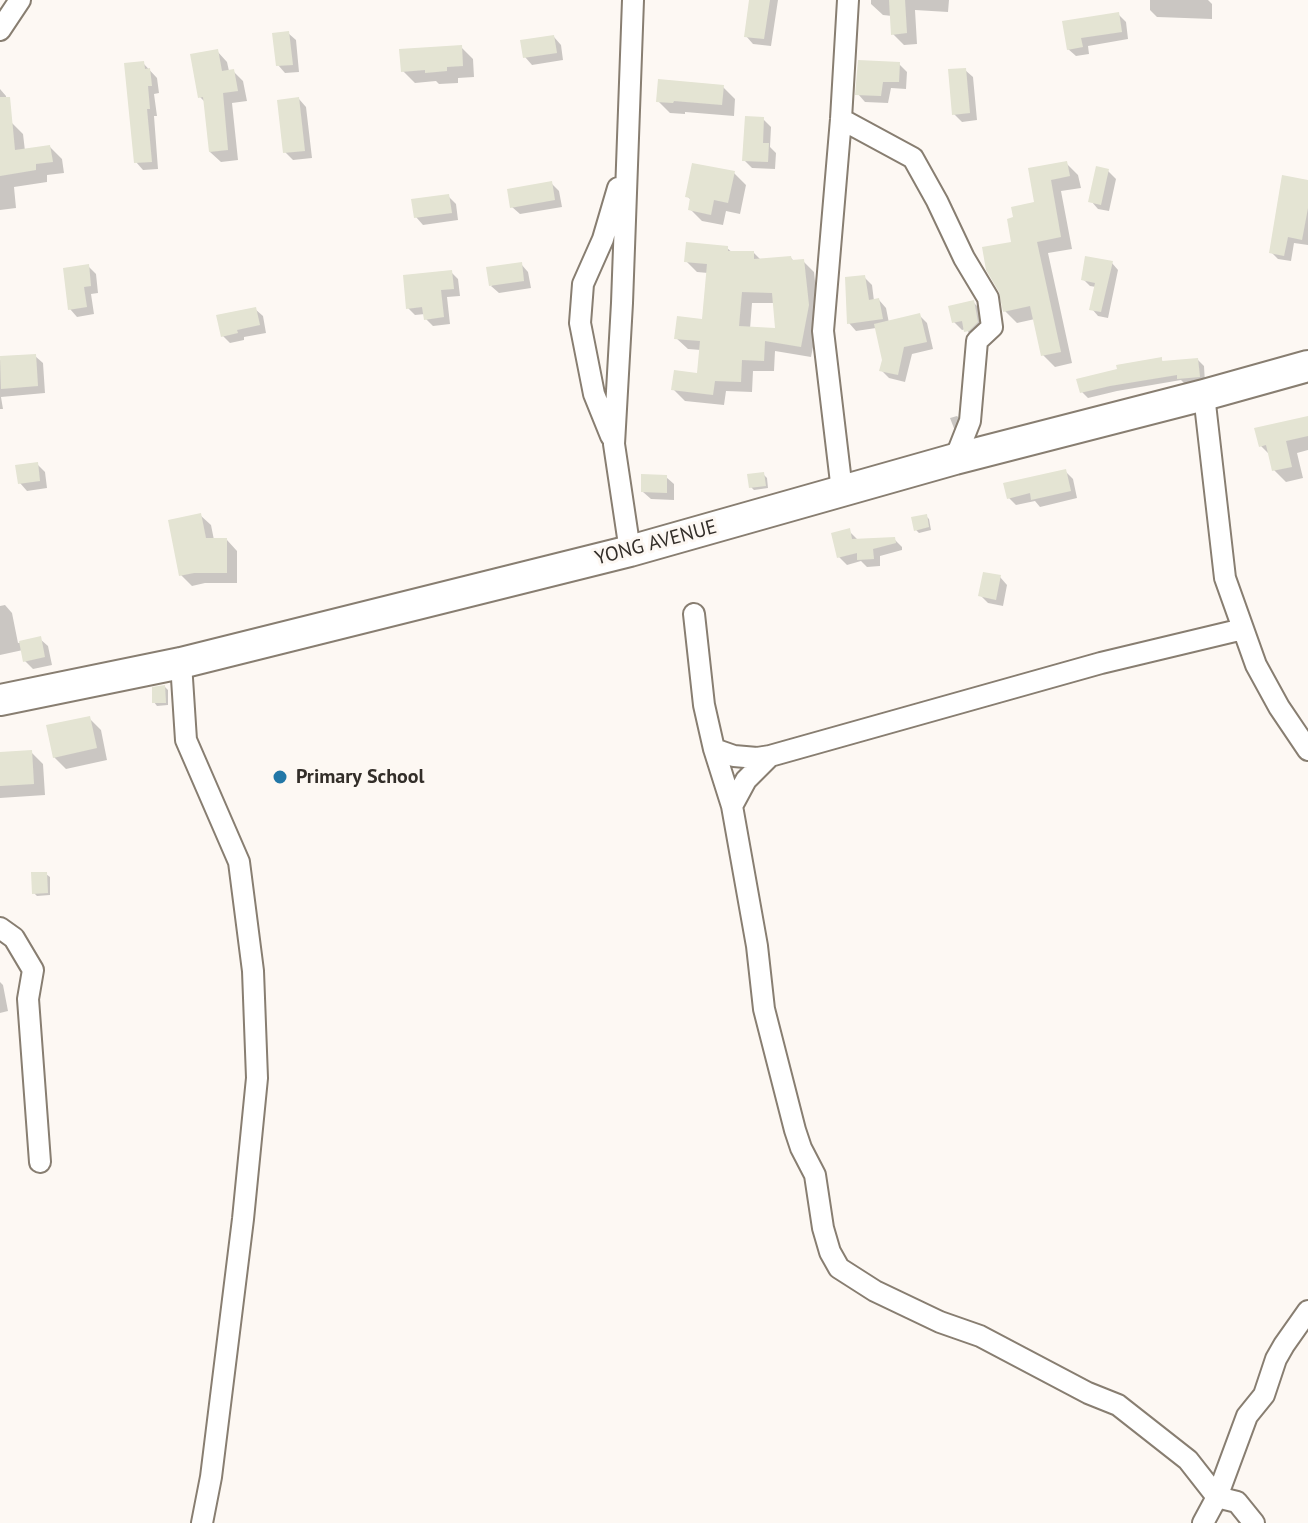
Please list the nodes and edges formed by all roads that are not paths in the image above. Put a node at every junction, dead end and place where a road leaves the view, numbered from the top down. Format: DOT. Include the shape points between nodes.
graph roads {
  1 [pos="20,0"];
  2 [pos="633,0"];
  3 [pos="848,0"];
  4 [pos="1,28"];
  5 [pos="841,119"];
  6 [pos="627,160"];
  7 [pos="1308,366"];
  8 [pos="1204,395"];
  9 [pos="614,444"];
  10 [pos="955,459"];
  11 [pos="842,491"];
  12 [pos="630,551"];
  13 [pos="694,614"];
  14 [pos="1243,629"];
  15 [pos="181,663"];
  16 [pos="0,700"];
  17 [pos="714,749"];
  18 [pos="1308,750"];
  19 [pos="770,756"];
  20 [pos="732,806"];
  21 [pos="0,928"];
  22 [pos="40,1162"];
  23 [pos="1308,1311"];
  24 [pos="1217,1497"];
  25 [pos="202,1523"];
  26 [pos="1203,1523"];
  27 [pos="1254,1523"];
  1 -- 4 [label="street"];
  2 -- 6 [label="street"];
  3 -- 5 [label="street"];
  5 -- 10 [label="street" via="913,158 988,298 992,327 977,341 970,421"];
  5 -- 11 [label="street" via="823,331"];
  6 -- 9 [label="street"];
  6 -- 9 [label="street" via="583,284 580,323 594,394"];
  7 -- 8 [label="street, YONG AVENUE"];
  8 -- 10 [label="street, YONG AVENUE"];
  8 -- 14 [label="street" via="1225,578"];
  9 -- 12 [label="street"];
  10 -- 11 [label="street, YONG AVENUE"];
  11 -- 12 [label="street, YONG AVENUE"];
  12 -- 15 [label="street, YONG AVENUE"];
  13 -- 17 [label="street"];
  14 -- 18 [label="street" via="1256,665"];
  14 -- 19 [label="street"];
  15 -- 16 [label="street, YONG AVENUE"];
  15 -- 25 [label="street" via="186,740 239,862 253,971 257,1078"];
  17 -- 19 [label="street" via="734,756"];
  17 -- 20 [label="street"];
  19 -- 20 [label="street" via="746,780"];
  20 -- 24 [label="street" via="764,1009 795,1130 815,1175 823,1228 839,1268 875,1291 1118,1405 1188,1460"];
  21 -- 22 [label="street" via="14,938 33,970 28,999"];
  23 -- 24 [label="street" via="1276,1359 1264,1395 1247,1416"];
  24 -- 26 [label="street"];
  24 -- 27 [label="street" via="1237,1502"];
}
